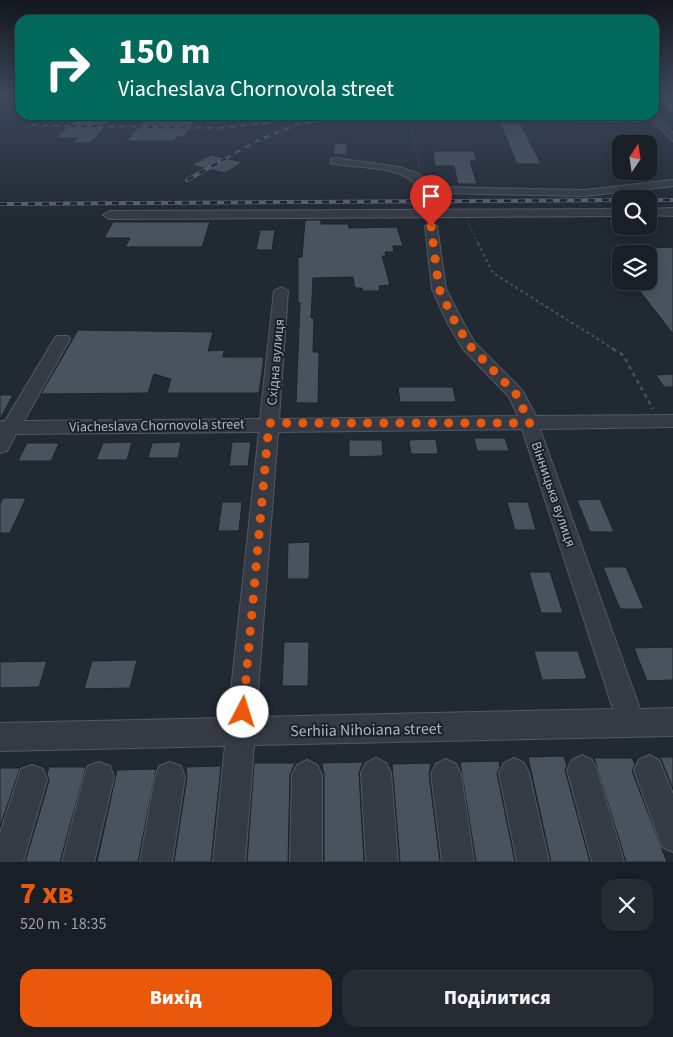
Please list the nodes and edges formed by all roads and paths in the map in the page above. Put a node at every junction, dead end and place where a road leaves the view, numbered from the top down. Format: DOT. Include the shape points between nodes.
graph roads {
  1 [pos="413,134"];
  2 [pos="335,161"];
  3 [pos="414,175"];
  4 [pos="673,183"];
  5 [pos="463,212"];
  6 [pos="612,212"];
  7 [pos="657,212"];
  8 [pos="673,212"];
  9 [pos="109,215"];
  10 [pos="431,226"];
  11 [pos="281,291"];
  12 [pos="62,339"];
  13 [pos="666,421"];
  14 [pos="269,423"];
  15 [pos="530,423"];
  16 [pos="5,428"];
  17 [pos="0,446"];
  18 [pos="673,722"];
  19 [pos="631,723"];
  20 [pos="241,731"];
  21 [pos="0,736"];
  22 [pos="582,770"];
  23 [pos="649,770"];
  24 [pos="376,773"];
  25 [pos="514,773"];
  26 [pos="446,774"];
  27 [pos="307,775"];
  28 [pos="99,777"];
  29 [pos="170,777"];
  30 [pos="32,780"];
  31 [pos="673,836"];
  32 [pos="6,862"];
  33 [pos="78,862"];
  34 [pos="156,862"];
  35 [pos="230,862"];
  36 [pos="306,862"];
  37 [pos="382,862"];
  38 [pos="458,862"];
  39 [pos="533,862"];
  40 [pos="608,862"];
  1 -- 3 [label="path" via="420,169"];
  2 -- 3 [label="street"];
  3 -- 4 [label="street" via="423,186 434,190 585,193"];
  5 -- 6 [label="street"];
  5 -- 9 [label="street"];
  5 -- 13 [label="path" via="493,273 623,355"];
  7 -- 8 [label="street"];
  10 -- 15 [label="street, Вінницька вулиця" via="439,289 456,324 470,346 516,394"];
  11 -- 14 [label="street, Східна вулиця"];
  12 -- 16 [label="street"];
  13 -- 15 [label="street, Viacheslava Chornovola street"];
  14 -- 15 [label="street, Viacheslava Chornovola street"];
  14 -- 16 [label="street, Viacheslava Chornovola street"];
  14 -- 20 [label="street, Східна вулиця"];
  15 -- 19 [label="street, Вінницька вулиця"];
  16 -- 17 [label="street"];
  18 -- 19 [label="street, Serhiia Nihoiana street"];
  19 -- 20 [label="street, Serhiia Nihoiana street"];
  20 -- 21 [label="street, Serhiia Nihoiana street"];
  20 -- 35 [label="street, Східна вулиця"];
  22 -- 40 [label="street"];
  23 -- 31 [label="street"];
  24 -- 37 [label="street"];
  25 -- 39 [label="street"];
  26 -- 38 [label="street"];
  27 -- 36 [label="street"];
  28 -- 33 [label="street"];
  29 -- 34 [label="street"];
  30 -- 32 [label="street"];
}
